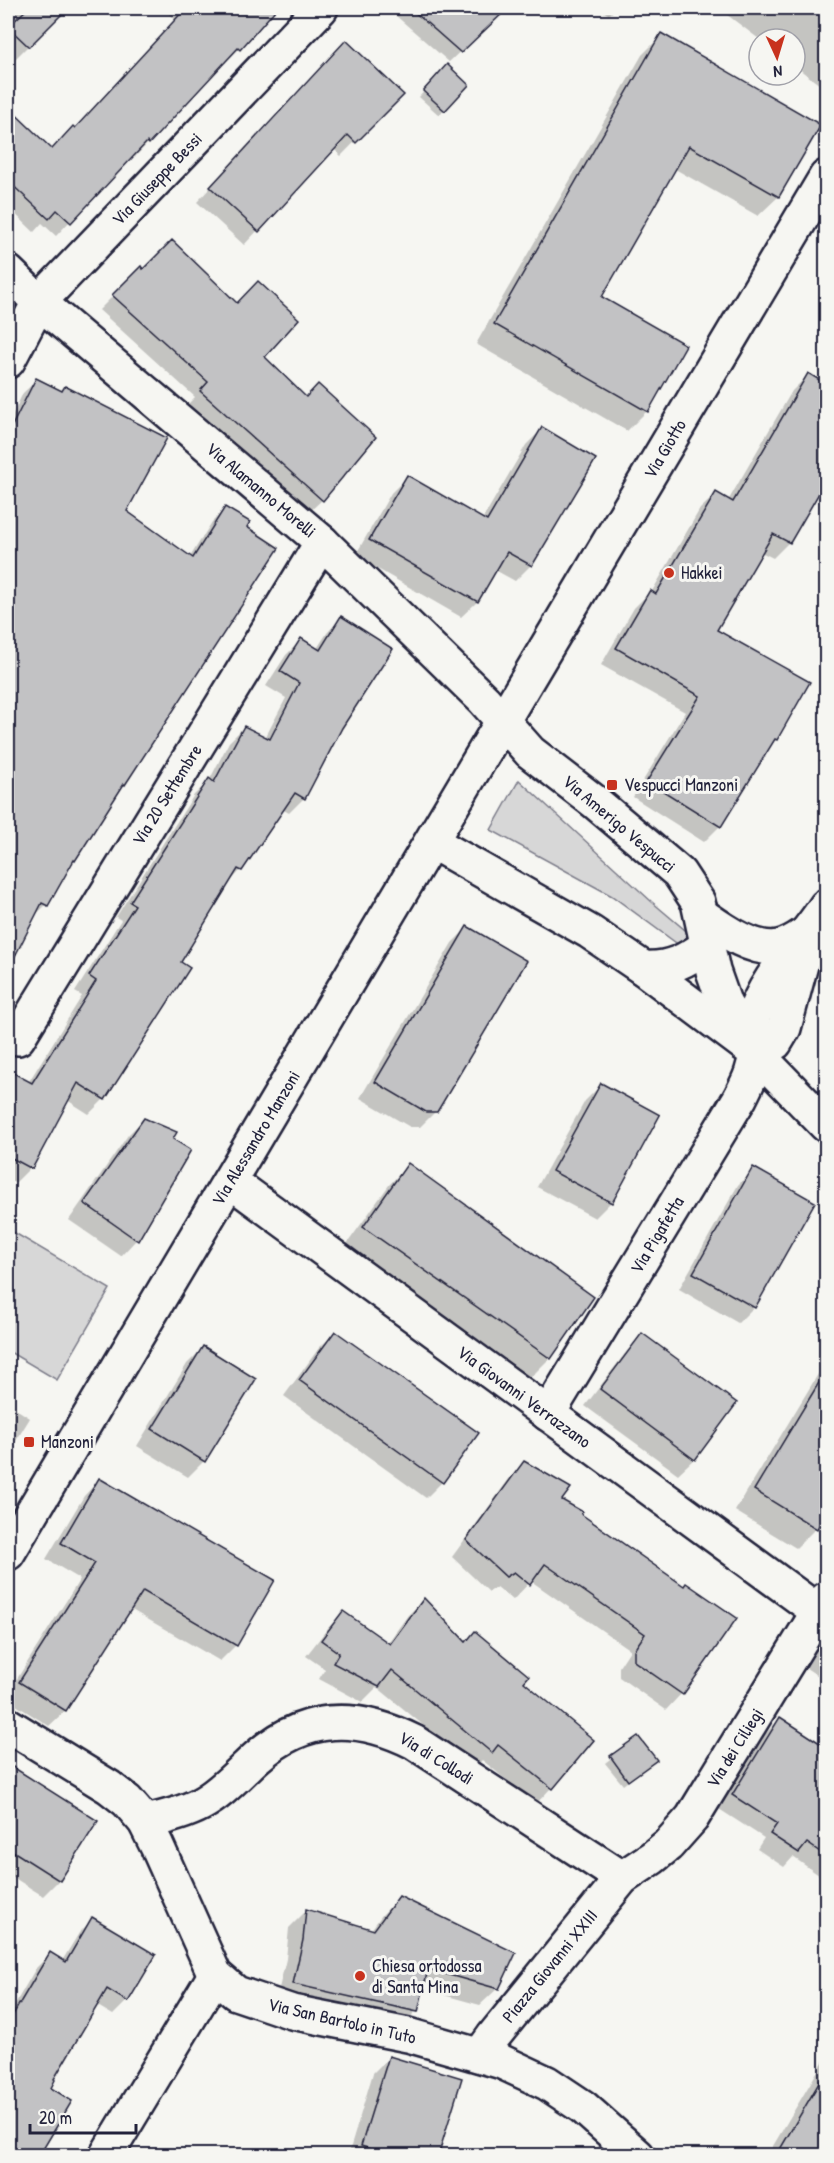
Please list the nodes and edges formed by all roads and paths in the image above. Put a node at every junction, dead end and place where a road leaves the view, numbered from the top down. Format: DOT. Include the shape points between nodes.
graph roads {
  1 [pos="321,8"];
  2 [pos="826,177"];
  3 [pos="8,272"];
  4 [pos="39,302"];
  5 [pos="8,362"];
  6 [pos="322,542"];
  7 [pos="501,721"];
  8 [pos="432,842"];
  9 [pos="818,919"];
  10 [pos="705,930"];
  11 [pos="643,968"];
  12 [pos="8,1032"];
  13 [pos="755,1052"];
  14 [pos="826,1125"];
  15 [pos="230,1181"];
  16 [pos="548,1414"];
  17 [pos="8,1553"];
  18 [pos="823,1606"];
  19 [pos="8,1725"];
  20 [pos="145,1822"];
  21 [pos="622,1878"];
  22 [pos="215,1975"];
  23 [pos="480,2055"];
  24 [pos="106,2156"];
  25 [pos="639,2156"];
  1 -- 4 [label="street, Via Giuseppe Bessi"];
  2 -- 7 [label="street, Via Giotto"];
  3 -- 4 [label="street, Via Alamanno Morelli"];
  4 -- 5 [label="street, Via Giuseppe Bessi"];
  4 -- 6 [label="street, Via Alamanno Morelli"];
  6 -- 7 [label="street, Via Alamanno Morelli"];
  6 -- 12 [label="street, Via 20 Settembre" via="18,1038"];
  7 -- 8 [label="street, Via Alessandro Manzoni"];
  7 -- 10 [label="street, Via Amerigo Vespucci" via="530,752 679,873 693,891"];
  8 -- 11 [label="street, Via Amerigo Vespucci" via="590,932"];
  8 -- 15 [label="street, Via Alessandro Manzoni"];
  9 -- 10 [label="street" via="789,945 771,948"];
  9 -- 13 [label="street, Via Pigafetta" via="773,976 760,1000 752,1025"];
  10 -- 11 [label="street" via="678,964"];
  10 -- 13 [label="street, Via Amerigo Vespucci" via="725,1005"];
  11 -- 13 [label="street, Via Amerigo Vespucci"];
  13 -- 14 [label="street, Via Amerigo Vespucci"];
  13 -- 16 [label="street, Via Pigafetta" via="752,1073 740,1098"];
  15 -- 16 [label="street, Via Giovanni Verrazzano"];
  15 -- 17 [label="street, Via Alessandro Manzoni"];
  16 -- 18 [label="street, Via Giovanni Verrazzano"];
  18 -- 21 [label="street, Via dei Ciliegi" via="692,1818 668,1845"];
  19 -- 20 [label="street, Via San Bartolo in Tuto" via="109,1787"];
  20 -- 21 [label="street, Via di Collodi" via="201,1805 285,1736 317,1725 354,1722 386,1729 414,1742"];
  20 -- 22 [label="street, Via San Bartolo in Tuto"];
  21 -- 23 [label="street, Piazza Giovanni XXIII"];
  22 -- 23 [label="street, Via San Bartolo in Tuto" via="236,1993 272,2006"];
  22 -- 24 [label="street"];
  23 -- 25 [label="street, Via San Bartolo in Tuto" via="547,2083 583,2107"];
}
